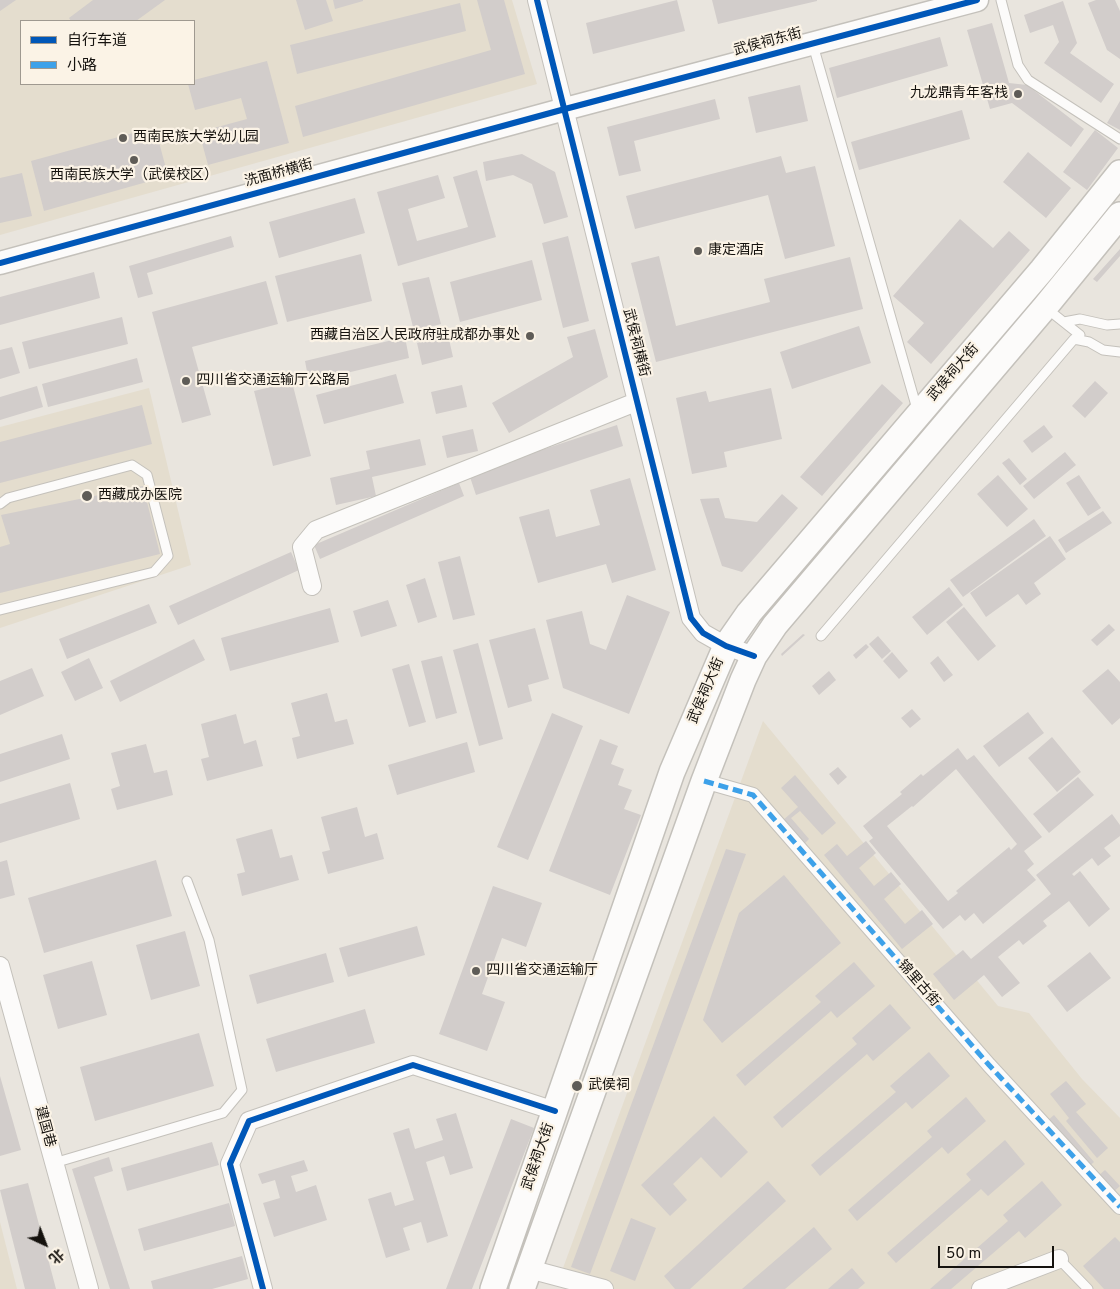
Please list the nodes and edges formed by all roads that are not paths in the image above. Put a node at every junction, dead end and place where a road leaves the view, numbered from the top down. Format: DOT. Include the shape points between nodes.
graph roads {
  1 [pos="537,0"];
  2 [pos="977,0"];
  3 [pos="1001,0"];
  4 [pos="812,44"];
  5 [pos="565,109"];
  6 [pos="1120,139"];
  7 [pos="1120,173"];
  8 [pos="1119,219"];
  9 [pos="0,263"];
  10 [pos="1054,314"];
  11 [pos="1120,324"];
  12 [pos="1074,339"];
  13 [pos="1120,352"];
  14 [pos="636,402"];
  15 [pos="919,414"];
  16 [pos="0,504"];
  17 [pos="312,586"];
  18 [pos="0,610"];
  19 [pos="821,636"];
  20 [pos="726,646"];
  21 [pos="754,656"];
  22 [pos="704,781"];
  23 [pos="187,881"];
  24 [pos="0,966"];
  25 [pos="554,1111"];
  26 [pos="54,1162"];
  27 [pos="1120,1207"];
  28 [pos="1059,1259"];
  29 [pos="526,1279"];
  30 [pos="89,1289"];
  31 [pos="263,1289"];
  32 [pos="493,1289"];
  33 [pos="604,1289"];
  34 [pos="981,1289"];
  35 [pos="1088,1289"];
  1 -- 5 [label="street, 武侯祠横街"];
  2 -- 4 [label="street, 武侯祠东街"];
  3 -- 6 [label="lane" via="1018,65 1028,80"];
  4 -- 5 [label="street, 武侯祠东街"];
  4 -- 15 [label="lane"];
  5 -- 9 [label="street, 洗面桥横街"];
  5 -- 14 [label="street, 武侯祠横街"];
  7 -- 15 [label="main road, 武侯祠大街"];
  8 -- 10 [label="main road, 武侯祠大街"];
  10 -- 11 [label="lane" via="1108,325"];
  10 -- 12 [label="lane" via="1080,336"];
  10 -- 21 [label="main road, 武侯祠大街" via="775,625"];
  12 -- 13 [label="lane" via="1089,342 1103,350"];
  12 -- 19 [label="lane"];
  14 -- 17 [label="street" via="316,530 302,547"];
  14 -- 20 [label="street, 武侯祠横街" via="691,618 703,633"];
  15 -- 20 [label="main road, 武侯祠大街" via="749,612"];
  16 -- 18 [label="lane" via="8,498 132,465 147,475 168,556 154,572"];
  20 -- 21 [label="street, 武侯祠横街"];
  20 -- 25 [label="main road, 武侯祠大街" via="672,772"];
  21 -- 22 [label="main road, 武侯祠大街"];
  22 -- 27 [label="street, 锦里古街" via="753,795 989,1064"];
  22 -- 29 [label="main road, 武侯祠大街"];
  23 -- 26 [label="lane" via="209,940 242,1090 223,1113"];
  24 -- 26 [label="street, 建国巷"];
  25 -- 31 [label="street" via="413,1065 249,1121 230,1164"];
  25 -- 32 [label="main road, 武侯祠大街"];
  26 -- 30 [label="street, 建国巷"];
  28 -- 34 [label="street"];
  28 -- 35 [label="lane"];
  29 -- 33 [label="street"];
}
